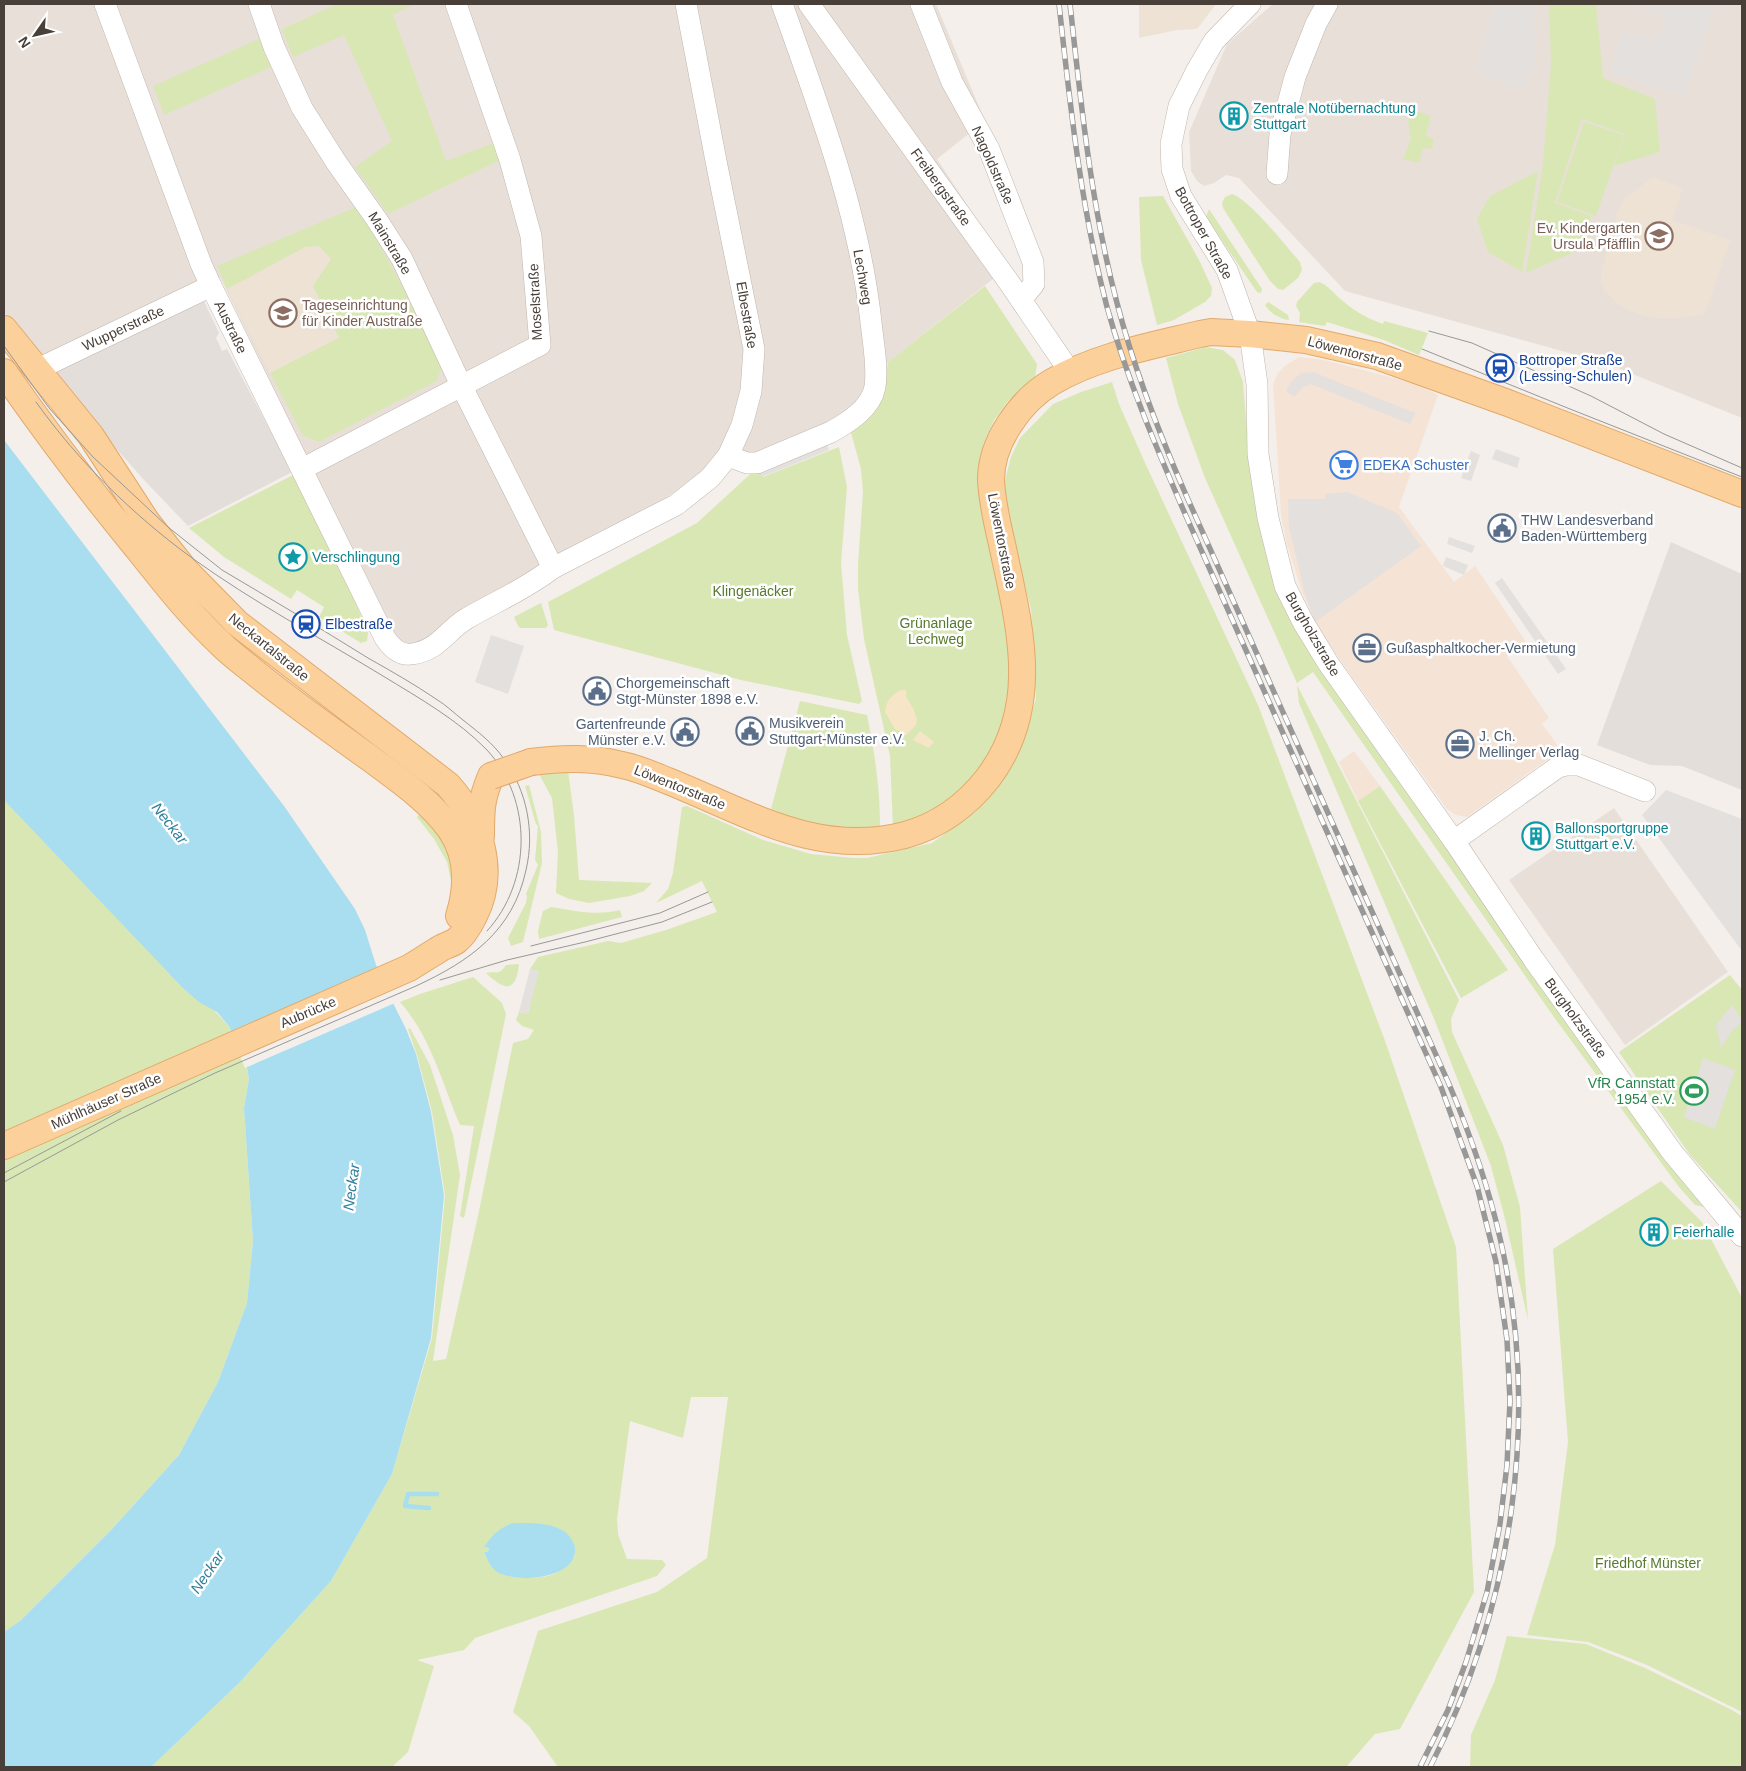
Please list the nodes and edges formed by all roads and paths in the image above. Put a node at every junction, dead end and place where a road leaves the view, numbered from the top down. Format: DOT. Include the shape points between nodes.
graph roads {
  1 [pos="105,4"];
  2 [pos="259,4"];
  3 [pos="456,4"];
  4 [pos="686,4"];
  5 [pos="782,4"];
  6 [pos="809,4"];
  7 [pos="921,4"];
  8 [pos="1250,4"];
  9 [pos="1327,4"];
  10 [pos="1278,174"];
  11 [pos="211,286"];
  12 [pos="1021,300"];
  13 [pos="4,329"];
  14 [pos="1250,334"];
  15 [pos="36,370"];
  16 [pos="4,372"];
  17 [pos="1070,372"];
  18 [pos="461,385"];
  19 [pos="728,456"];
  20 [pos="302,468"];
  21 [pos="1742,494"];
  22 [pos="553,568"];
  23 [pos="385,638"];
  24 [pos="491,776"];
  25 [pos="1645,791"];
  26 [pos="456,794"];
  27 [pos="436,811"];
  28 [pos="1454,841"];
  29 [pos="482,846"];
  30 [pos="440,948"];
  31 [pos="409,968"];
  32 [pos="208,1055"];
  33 [pos="4,1146"];
  34 [pos="1742,1236"];
  1 -- 11 [label="street, Austraße"];
  2 -- 18 [label="street, Mainstraße" via="274,47 302,108 402,258"];
  3 -- 18 [label="street, Moselstraße" via="510,160 531,236 540,345"];
  4 -- 19 [label="street, Elbestraße" via="754,349 751,391 742,425"];
  5 -- 19 [label="street, Lechweg" via="827,130 850,209 868,293 875,386 864,408 831,432 757,463 746,464"];
  6 -- 12 [label="street, Freibergstraße"];
  7 -- 12 [label="street, Nagoldstraße" via="952,82 989,149 1033,262 1034,284"];
  8 -- 14 [label="street, Bottroper Straße" via="1214,41 1197,70 1179,106 1171,144 1172,169 1181,196 1227,270"];
  9 -- 10 [label="street" via="1295,77 1280,134"];
  11 -- 15 [label="street, Wupperstraße"];
  11 -- 20 [label="street, Austraße"];
  12 -- 17 [label="street, Freibergstraße"];
  13 -- 15 [label="main road, Neckartalstraße"];
  14 -- 17 [label="main road, Löwentorstraße" via="1200,334"];
  14 -- 21 [label="main road, Löwentorstraße" via="1306,340 1377,356"];
  14 -- 28 [label="street, Burgholzstraße" via="1257,384 1260,464 1268,518 1285,586 1328,663"];
  15 -- 26 [label="main road, Neckartalstraße" via="91,436 174,557 230,616"];
  16 -- 27 [label="main road, Neckartalstraße" via="97,498 179,600 221,644 280,693"];
  17 -- 24 [label="main road, Löwentorstraße, bridge" via="1043,388 1016,415 1003,434 991,478 1022,646 1020,705 1012,735 998,764 981,787 943,820 918,832 888,839 834,841 774,826 623,765 556,758 531,762"];
  18 -- 20 [label="street, Moselstraße" via="436,401"];
  18 -- 22 [label="street, Mainstraße"];
  19 -- 22 [label="street, Elbestraße" via="710,478 676,504"];
  20 -- 23 [label="street, Austraße"];
  22 -- 23 [label="street, Elbestraße" via="537,581 464,620 431,649 410,655 392,649"];
  24 -- 26 [label="main road, Löwentorstraße"];
  24 -- 29 [label="main road" via="481,804"];
  25 -- 28 [label="street" via="1579,765 1558,767"];
  26 -- 27 [label="main road, Löwentorstraße"];
  26 -- 29 [label="main road, Neckartalstraße" via="471,817"];
  27 -- 30 [label="main road, Neckartalstraße" via="459,846 466,882 458,918"];
  28 -- 34 [label="street, Burgholzstraße" via="1534,960 1672,1152"];
  29 -- 30 [label="main road, Neckartalstraße" via="484,883 477,910 456,941"];
  30 -- 31 [label="main road, Neckartalstraße"];
  31 -- 32 [label="main road, Aubrücke"];
  32 -- 33 [label="main road, Mühlhäuser Straße"];
}
